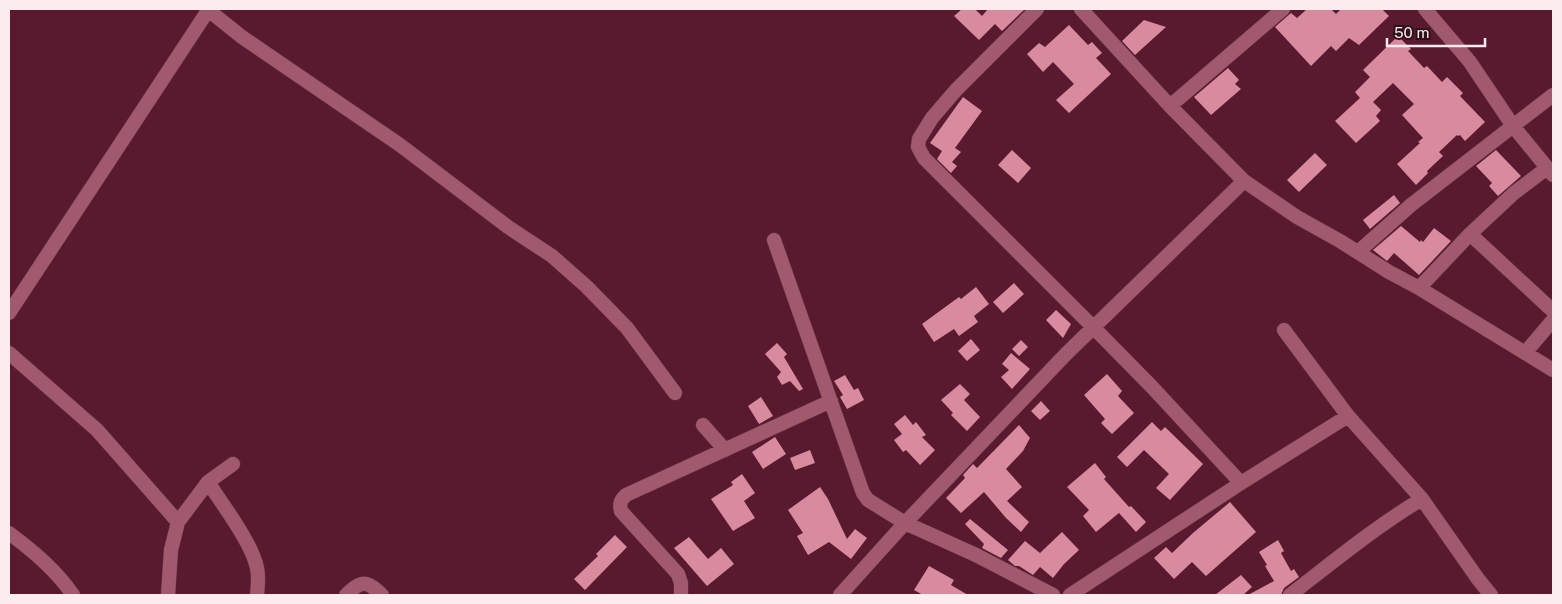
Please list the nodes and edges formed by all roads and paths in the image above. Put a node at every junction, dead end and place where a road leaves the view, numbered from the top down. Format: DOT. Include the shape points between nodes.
graph roads {
  1 [pos="208,9"];
  2 [pos="1037,9"];
  3 [pos="1081,9"];
  4 [pos="1283,9"];
  5 [pos="1425,9"];
  6 [pos="1553,96"];
  7 [pos="1170,106"];
  8 [pos="1513,126"];
  9 [pos="1550,172"];
  10 [pos="1244,181"];
  11 [pos="1470,234"];
  12 [pos="774,240"];
  13 [pos="1358,252"];
  14 [pos="1419,288"];
  15 [pos="1553,311"];
  16 [pos="9,313"];
  17 [pos="1553,320"];
  18 [pos="1094,328"];
  19 [pos="1284,330"];
  20 [pos="9,353"];
  21 [pos="1525,353"];
  22 [pos="1553,370"];
  23 [pos="675,392"];
  24 [pos="831,401"];
  25 [pos="1348,416"];
  26 [pos="703,425"];
  27 [pos="725,450"];
  28 [pos="232,464"];
  29 [pos="208,482"];
  30 [pos="1241,483"];
  31 [pos="1422,498"];
  32 [pos="178,522"];
  33 [pos="905,523"];
  34 [pos="9,533"];
  35 [pos="73,595"];
  36 [pos="168,595"];
  37 [pos="256,595"];
  38 [pos="346,595"];
  39 [pos="382,595"];
  40 [pos="681,595"];
  41 [pos="840,595"];
  42 [pos="1053,595"];
  43 [pos="1070,595"];
  44 [pos="1290,595"];
  45 [pos="1492,595"];
  1 -- 16 [label="street"];
  1 -- 23 [label="street" via="242,37 400,145 508,227 552,256 627,328"];
  2 -- 18 [label="street" via="941,106 922,131 918,146 924,158"];
  3 -- 7 [label="street"];
  4 -- 7 [label="street"];
  5 -- 8 [label="street" via="1470,62"];
  6 -- 8 [label="street"];
  7 -- 10 [label="street"];
  8 -- 9 [label="street"];
  8 -- 13 [label="street" via="1411,205"];
  9 -- 11 [label="street" via="1514,193"];
  10 -- 13 [label="street" via="1297,217"];
  10 -- 18 [label="street"];
  11 -- 14 [label="street"];
  11 -- 15 [label="street"];
  12 -- 24 [label="street"];
  13 -- 14 [label="street"];
  14 -- 21 [label="street"];
  17 -- 21 [label="street"];
  18 -- 30 [label="street"];
  18 -- 33 [label="street"];
  19 -- 25 [label="street"];
  20 -- 32 [label="street" via="97,430"];
  21 -- 22 [label="street"];
  24 -- 27 [label="street"];
  24 -- 33 [label="street" via="863,493 868,500"];
  25 -- 30 [label="street"];
  25 -- 31 [label="street"];
  26 -- 27 [label="street"];
  27 -- 40 [label="street" via="621,499 621,511 678,574"];
  28 -- 29 [label="street"];
  29 -- 32 [label="street"];
  29 -- 37 [label="street" via="251,550 257,567"];
  30 -- 43 [label="street"];
  31 -- 44 [label="street"];
  31 -- 45 [label="street"];
  32 -- 36 [label="street" via="171,550"];
  33 -- 41 [label="street"];
  33 -- 42 [label="street"];
  34 -- 35 [label="street" via="39,556"];
  38 -- 39 [label="street" via="356,586 368,583"];
}
